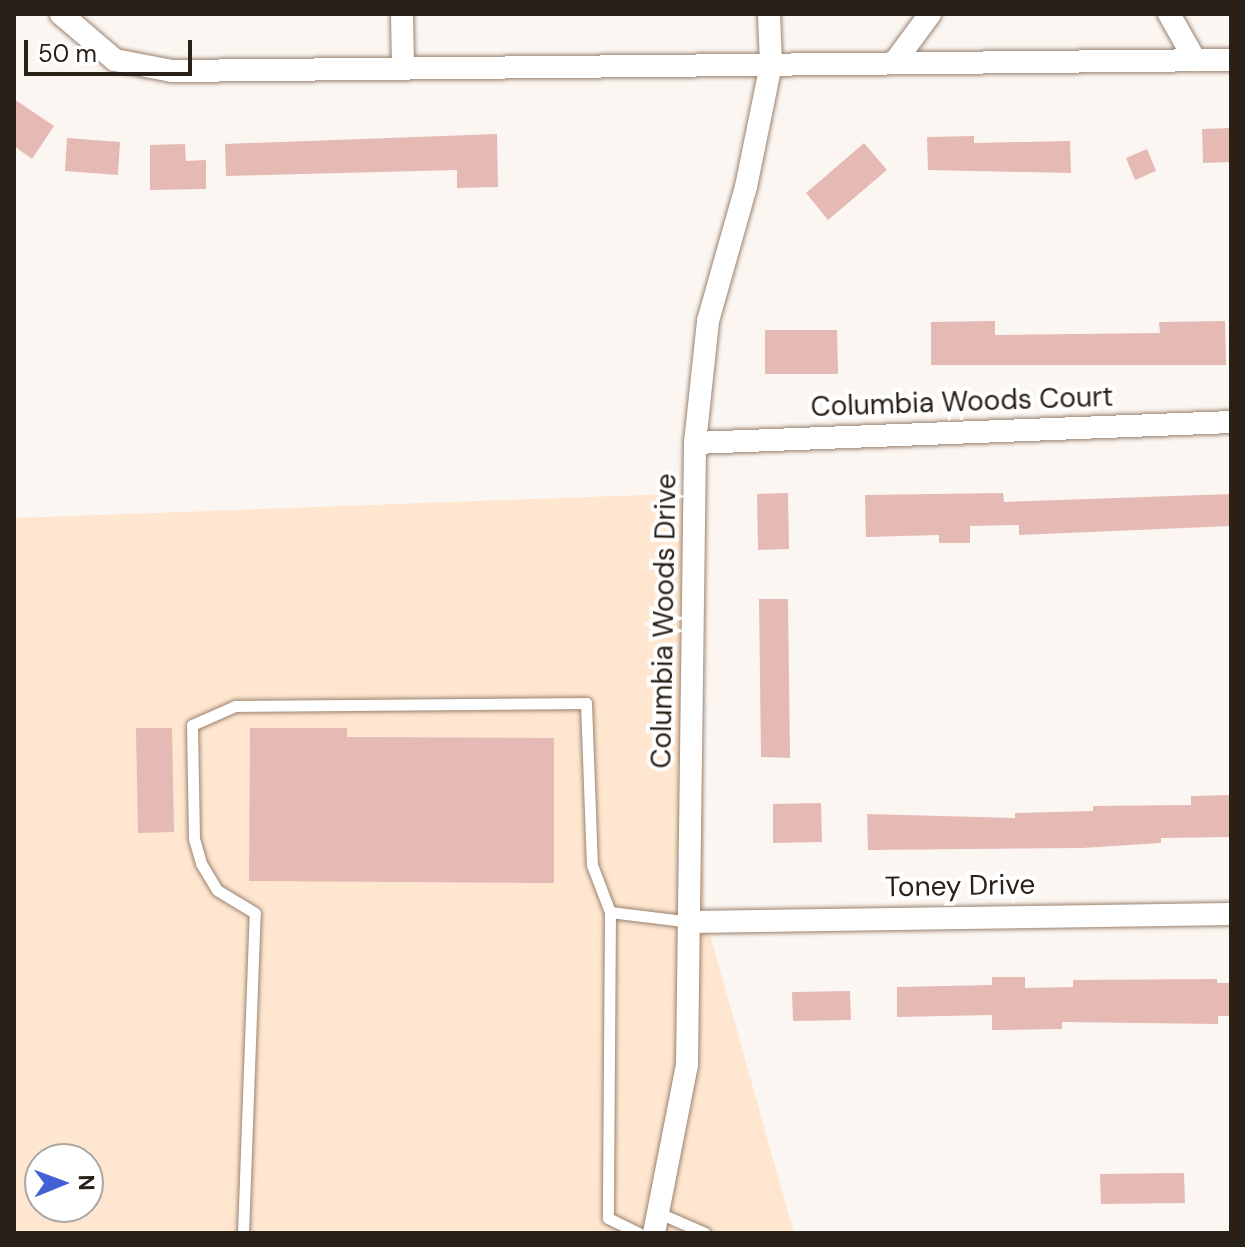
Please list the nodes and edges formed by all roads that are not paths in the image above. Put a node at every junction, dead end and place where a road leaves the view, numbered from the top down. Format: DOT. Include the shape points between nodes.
graph roads {
  1 [pos="61,14"];
  2 [pos="402,14"];
  3 [pos="769,14"];
  4 [pos="930,14"];
  5 [pos="1169,14"];
  6 [pos="1195,60"];
  7 [pos="1231,60"];
  8 [pos="894,63"];
  9 [pos="771,64"];
  10 [pos="403,68"];
  11 [pos="1231,422"];
  12 [pos="695,443"];
  13 [pos="610,912"];
  14 [pos="1231,914"];
  15 [pos="691,922"];
  16 [pos="658,1224"];
  17 [pos="243,1233"];
  18 [pos="639,1233"];
  19 [pos="705,1233"];
  1 -- 10 [label="street" via="115,60 172,71"];
  2 -- 10 [label="street"];
  3 -- 9 [label="street, Columbia Woods Drive"];
  4 -- 8 [label="street"];
  5 -- 6 [label="street"];
  6 -- 7 [label="street"];
  6 -- 8 [label="street"];
  8 -- 9 [label="street"];
  9 -- 10 [label="street"];
  9 -- 12 [label="street, Columbia Woods Drive" via="746,187 708,321"];
  11 -- 12 [label="street, Columbia Woods Court"];
  12 -- 15 [label="street, Columbia Woods Drive"];
  13 -- 15 [label="lane"];
  13 -- 17 [label="lane" via="592,865 586,703 235,706 192,725 194,839 201,863 217,890 255,913"];
  13 -- 18 [label="lane" via="608,1218"];
  14 -- 15 [label="street, Toney Drive"];
  15 -- 16 [label="street, Columbia Woods Drive" via="687,1065"];
  16 -- 19 [label="lane"];
}
